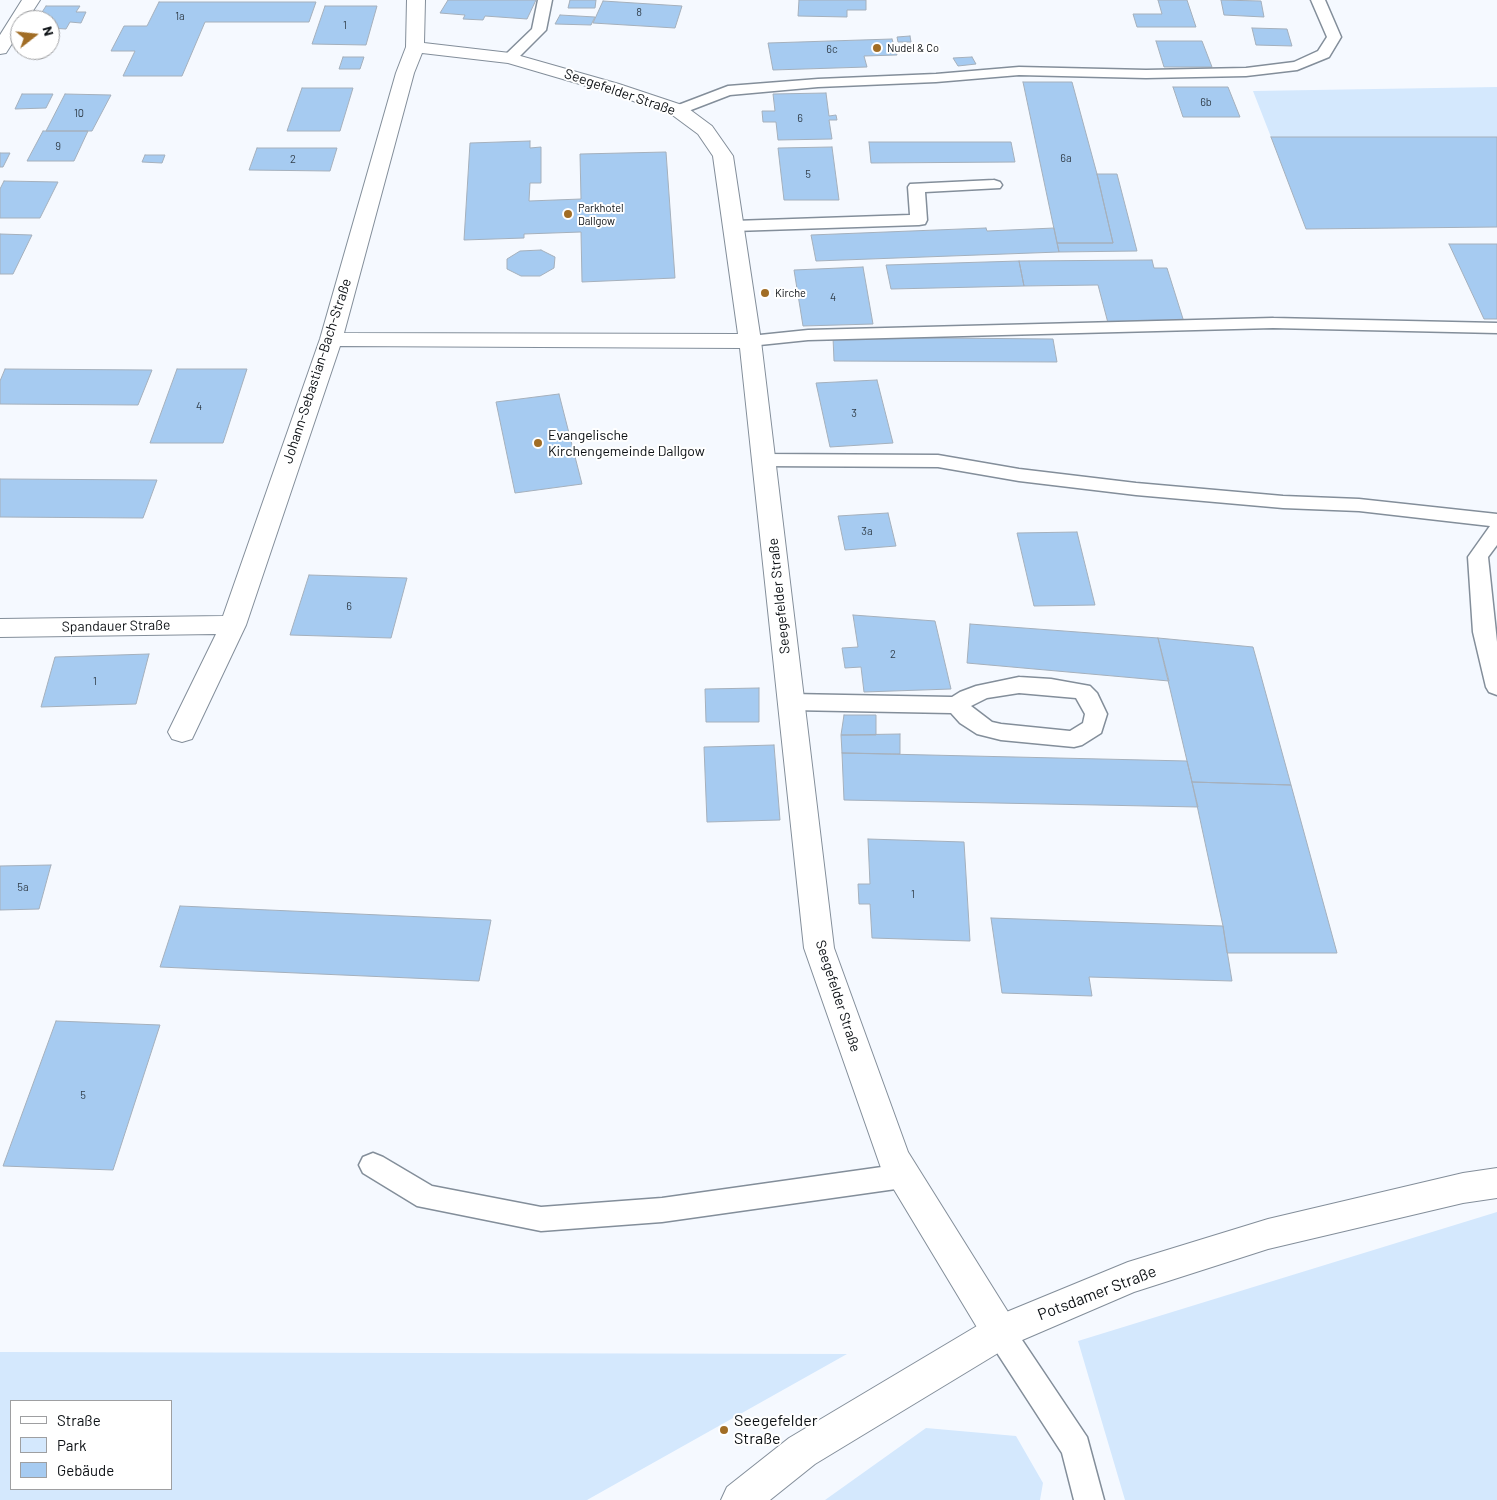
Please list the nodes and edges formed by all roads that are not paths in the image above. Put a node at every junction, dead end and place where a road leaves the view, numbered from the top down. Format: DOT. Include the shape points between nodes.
graph roads {
  1 [pos="31,0"];
  2 [pos="416,0"];
  3 [pos="545,0"];
  4 [pos="1318,0"];
  5 [pos="415,47"];
  6 [pos="0,49"];
  7 [pos="510,58"];
  8 [pos="678,110"];
  9 [pos="994,185"];
  10 [pos="734,226"];
  11 [pos="1497,328"];
  12 [pos="330,339"];
  13 [pos="750,341"];
  14 [pos="763,460"];
  15 [pos="1497,520"];
  16 [pos="1497,530"];
  17 [pos="233,624"];
  18 [pos="0,628"];
  19 [pos="1497,687"];
  20 [pos="791,702"];
  21 [pos="957,705"];
  22 [pos="182,732"];
  23 [pos="373,1165"];
  24 [pos="903,1176"];
  25 [pos="1497,1183"];
  26 [pos="1000,1332"];
  27 [pos="740,1500"];
  28 [pos="1089,1500"];
  1 -- 6 [label="street"];
  2 -- 5 [label="street, Johann-Sebastian-Bach-Straße"];
  3 -- 7 [label="lane" via="539,30"];
  4 -- 8 [label="lane" via="1334,37 1324,54 1297,66 1246,72 1146,74 1019,71 818,83 728,91"];
  5 -- 7 [label="street, Seegefelder Straße"];
  5 -- 12 [label="street, Johann-Sebastian-Bach-Straße"];
  7 -- 8 [label="street, Seegefelder Straße"];
  8 -- 10 [label="street, Seegefelder Straße" via="706,130 724,156"];
  9 -- 10 [label="lane" via="916,187 919,220"];
  10 -- 13 [label="street, Seegefelder Straße"];
  11 -- 13 [label="lane" via="1274,323 808,334"];
  12 -- 13 [label="street"];
  12 -- 17 [label="street, Johann-Sebastian-Bach-Straße"];
  13 -- 14 [label="street, Seegefelder Straße"];
  14 -- 15 [label="lane" via="938,461 1019,475 1136,489 1359,505"];
  14 -- 20 [label="street, Seegefelder Straße"];
  16 -- 19 [label="lane" via="1478,557 1484,632"];
  17 -- 18 [label="street, Spandauer Straße"];
  17 -- 22 [label="street, Johann-Sebastian-Bach-Straße"];
  20 -- 21 [label="lane"];
  20 -- 24 [label="street, Seegefelder Straße" via="819,948 893,1158"];
  21 -- 21 [label="lane" via="968,697 998,688 1019,685 1051,687 1082,691 1096,714 1093,727 1074,739 985,728"];
  23 -- 24 [label="lane" via="428,1197 542,1219 662,1210"];
  24 -- 26 [label="street, Seegefelder Straße"];
  25 -- 26 [label="street, Potsdamer Straße" via="1463,1188 1268,1234 1128,1278"];
  26 -- 27 [label="street, Potsdamer Straße" via="802,1451"];
  26 -- 28 [label="lane" via="1076,1447"];
}
